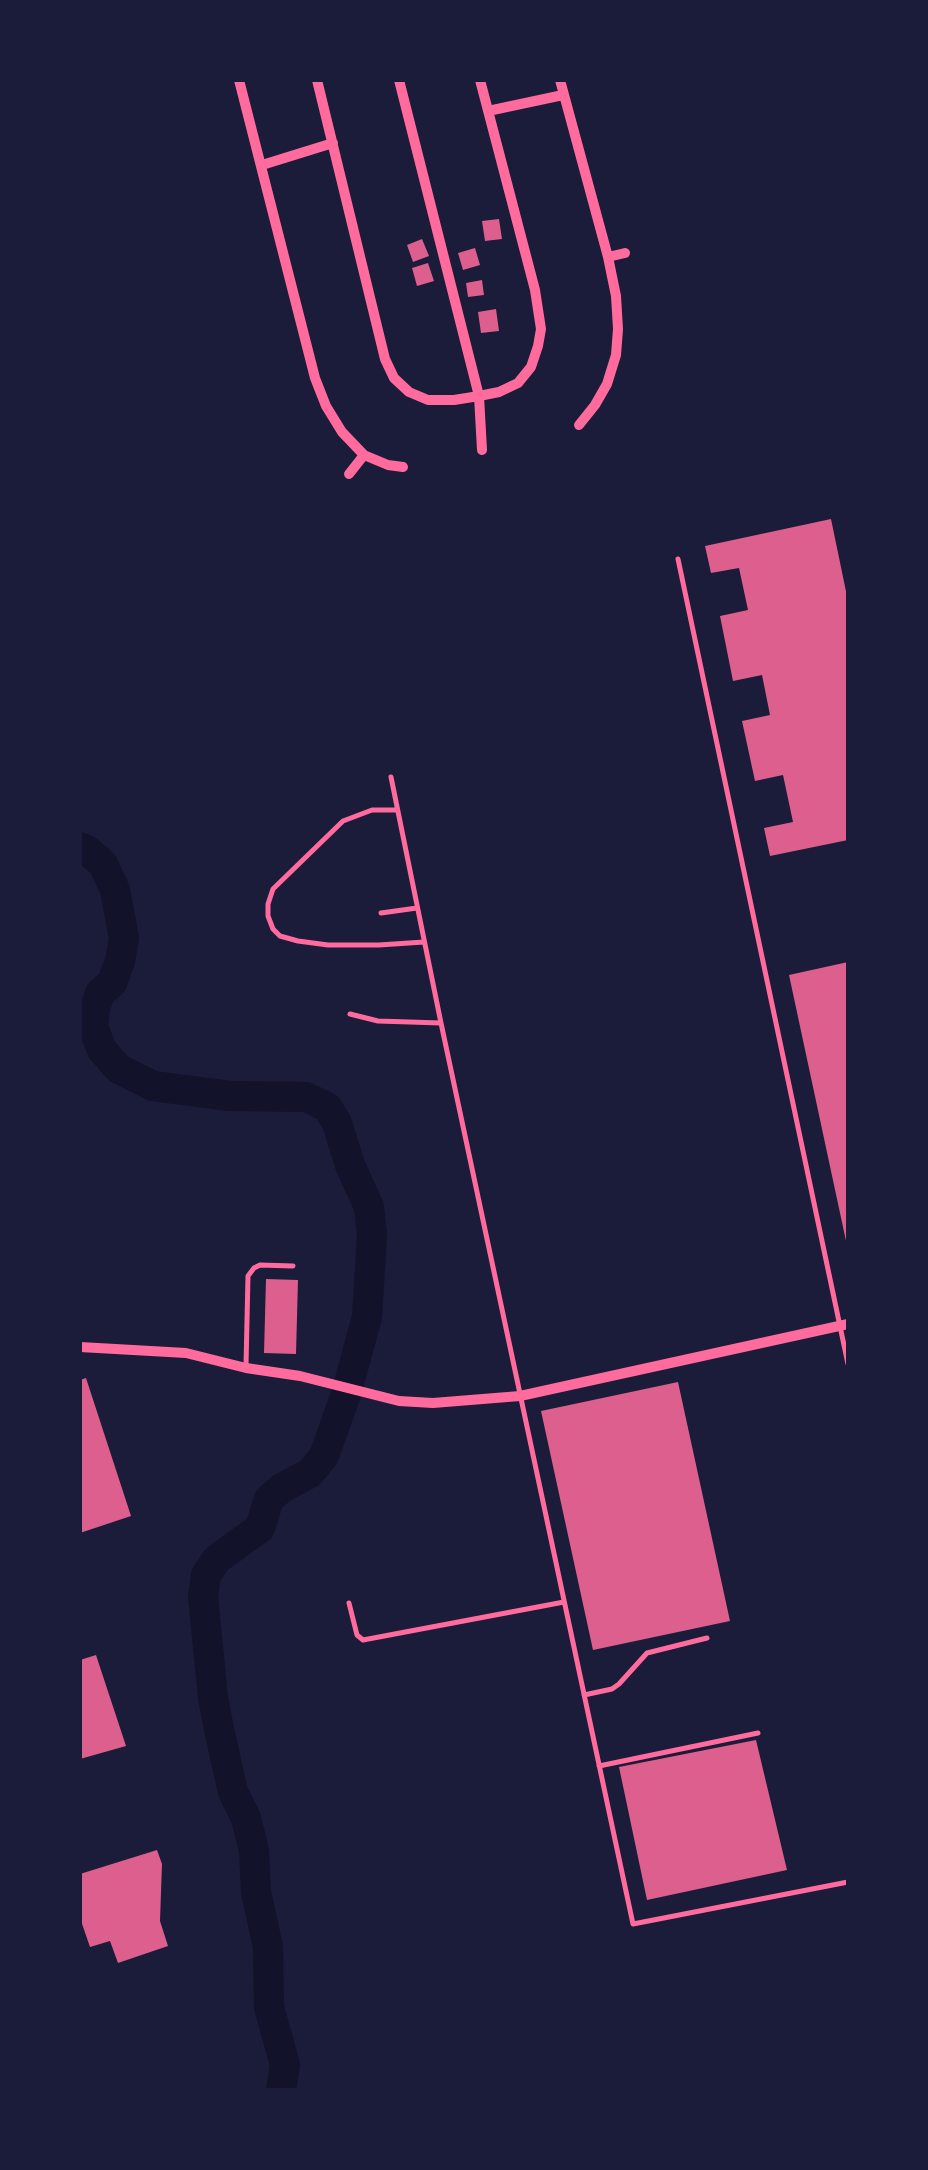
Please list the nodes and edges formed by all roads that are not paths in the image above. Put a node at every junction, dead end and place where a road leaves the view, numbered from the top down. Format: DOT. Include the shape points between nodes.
graph roads {
  1 [pos="239,80"];
  2 [pos="316,80"];
  3 [pos="399,80"];
  4 [pos="480,80"];
  5 [pos="560,80"];
  6 [pos="563,95"];
  7 [pos="488,111"];
  8 [pos="332,143"];
  9 [pos="262,165"];
  10 [pos="625,254"];
  11 [pos="608,257"];
  12 [pos="478,396"];
  13 [pos="579,425"];
  14 [pos="482,450"];
  15 [pos="364,455"];
  16 [pos="403,467"];
  17 [pos="350,474"];
  18 [pos="678,560"];
  19 [pos="391,776"];
  20 [pos="398,810"];
  21 [pos="417,908"];
  22 [pos="381,913"];
  23 [pos="424,942"];
  24 [pos="350,1014"];
  25 [pos="441,1022"];
  26 [pos="293,1266"];
  27 [pos="844,1325"];
  28 [pos="80,1347"];
  29 [pos="848,1364"];
  30 [pos="246,1368"];
  31 [pos="520,1396"];
  32 [pos="564,1602"];
  33 [pos="350,1603"];
  34 [pos="707,1638"];
  35 [pos="584,1695"];
  36 [pos="758,1732"];
  37 [pos="599,1766"];
  38 [pos="848,1882"];
  1 -- 9 [label="street"];
  2 -- 8 [label="street"];
  3 -- 12 [label="street"];
  4 -- 7 [label="street"];
  5 -- 6 [label="street"];
  6 -- 7 [label="street"];
  6 -- 11 [label="street"];
  7 -- 12 [label="street" via="540,329 530,367 518,382"];
  8 -- 9 [label="street"];
  8 -- 12 [label="street" via="394,378 428,400"];
  9 -- 15 [label="street" via="316,378 342,432"];
  10 -- 11 [label="street"];
  11 -- 13 [label="street" via="616,355 596,405"];
  12 -- 14 [label="street"];
  15 -- 16 [label="street"];
  15 -- 17 [label="street"];
  18 -- 27 [label="lane"];
  19 -- 20 [label="lane"];
  20 -- 21 [label="lane"];
  20 -- 23 [label="lane" via="372,810 343,821 273,889 268,916 280,936 298,942"];
  21 -- 22 [label="lane"];
  21 -- 23 [label="lane"];
  23 -- 25 [label="lane"];
  24 -- 25 [label="lane"];
  25 -- 31 [label="lane"];
  26 -- 30 [label="lane" via="260,1265 248,1276"];
  27 -- 29 [label="lane"];
  27 -- 31 [label="street"];
  28 -- 30 [label="street" via="186,1354"];
  30 -- 31 [label="street" via="399,1401"];
  31 -- 32 [label="lane"];
  32 -- 33 [label="lane" via="364,1640 356,1635"];
  32 -- 35 [label="lane"];
  34 -- 35 [label="lane" via="646,1653 612,1689"];
  35 -- 37 [label="lane"];
  36 -- 37 [label="lane"];
  37 -- 38 [label="lane" via="632,1924"];
}
